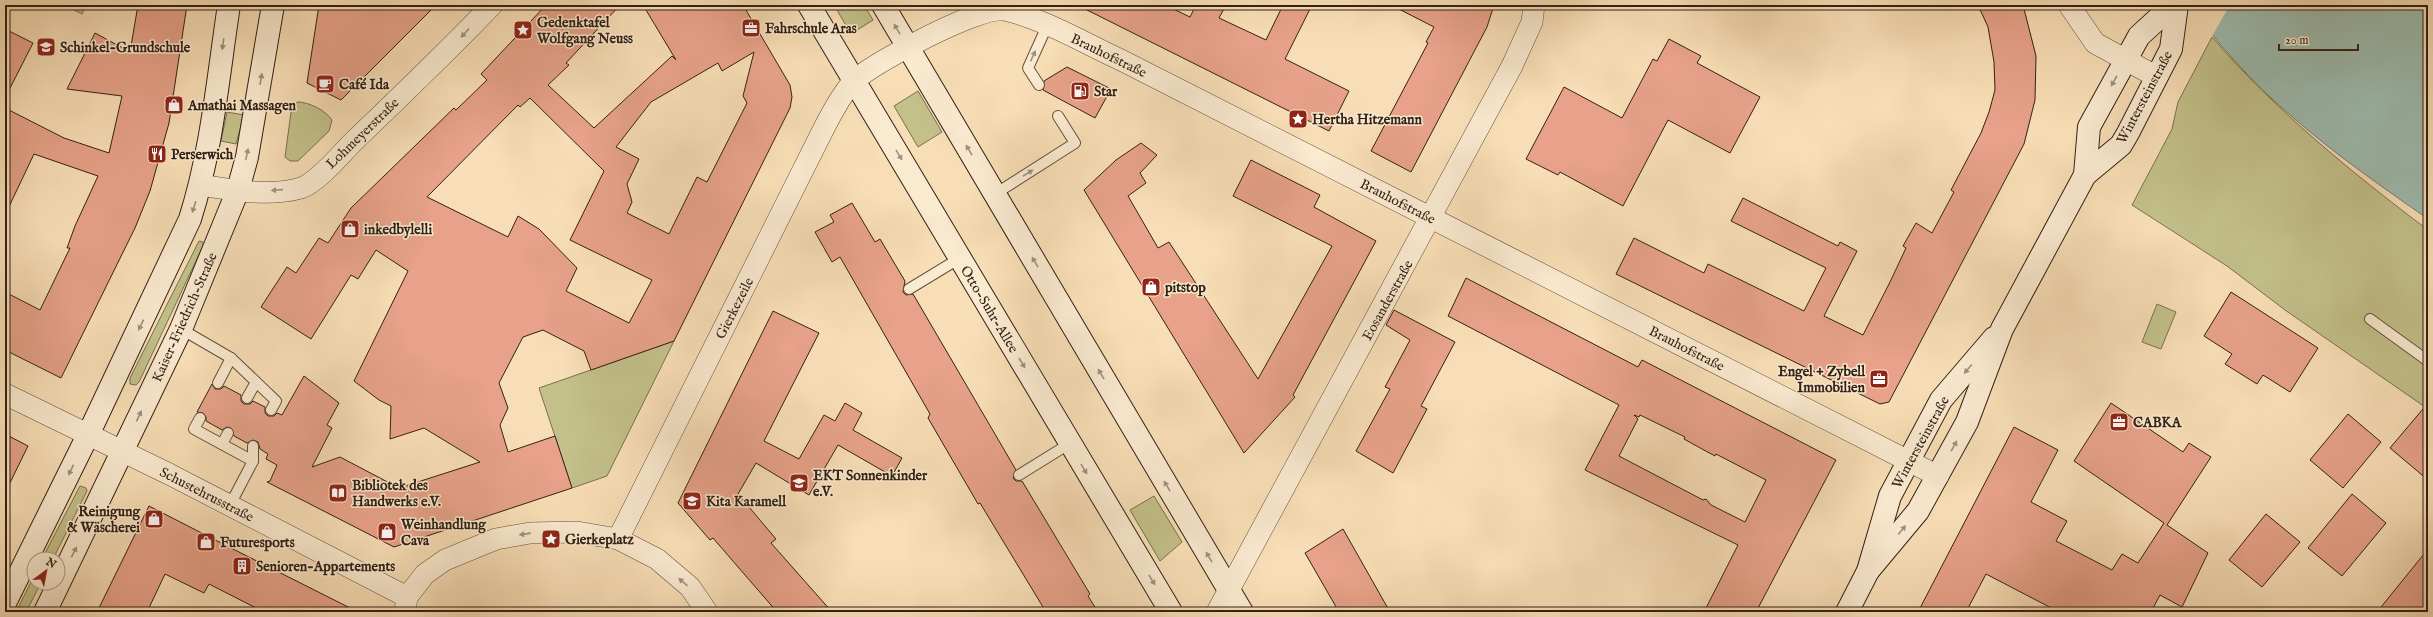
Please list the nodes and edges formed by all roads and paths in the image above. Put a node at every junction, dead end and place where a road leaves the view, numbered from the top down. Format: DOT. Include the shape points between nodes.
graph roads {
  1 [pos="229,5"];
  2 [pos="273,5"];
  3 [pos="492,5"];
  4 [pos="809,5"];
  5 [pos="883,5"];
  6 [pos="1534,5"];
  7 [pos="2068,5"];
  8 [pos="2173,5"];
  9 [pos="2177,5"];
  10 [pos="1047,26"];
  11 [pos="908,47"];
  12 [pos="2126,60"];
  13 [pos="2157,77"];
  14 [pos="854,80"];
  15 [pos="1039,85"];
  16 [pos="1058,116"];
  17 [pos="2085,175"];
  18 [pos="201,185"];
  19 [pos="238,190"];
  20 [pos="995,194"];
  21 [pos="1432,218"];
  22 [pos="960,258"];
  23 [pos="909,288"];
  24 [pos="2370,319"];
  25 [pos="181,329"];
  26 [pos="2002,329"];
  27 [pos="231,358"];
  28 [pos="2428,361"];
  29 [pos="256,382"];
  30 [pos="218,383"];
  31 [pos="5,394"];
  32 [pos="247,398"];
  33 [pos="271,410"];
  34 [pos="200,418"];
  35 [pos="228,433"];
  36 [pos="88,435"];
  37 [pos="222,444"];
  38 [pos="1069,444"];
  39 [pos="253,446"];
  40 [pos="123,451"];
  41 [pos="253,460"];
  42 [pos="1909,461"];
  43 [pos="1019,475"];
  44 [pos="1938,476"];
  45 [pos="230,506"];
  46 [pos="618,539"];
  47 [pos="1868,571"];
  48 [pos="1229,590"];
  49 [pos="5,603"];
  50 [pos="406,604"];
  51 [pos="45,612"];
  52 [pos="707,612"];
  53 [pos="1170,612"];
  54 [pos="1217,612"];
  55 [pos="1242,612"];
  56 [pos="1847,612"];
  1 -- 18 [label="main road, one-way"];
  19 -- 2 [label="main road, Kaiser-Friedrich-Straße, one-way" via="247,157"];
  3 -- 19 [label="street, Lohmeyerstraße, one-way" via="314,180 302,187 289,189"];
  4 -- 14 [label="main road, Otto-Suhr-Allee"];
  11 -- 5 [label="main road, one-way"];
  6 -- 21 [label="street, Eosanderstraße" via="1532,22 1512,66"];
  7 -- 12 [label="street" via="2095,43"];
  8 -- 12 [label="main road, Wintersteinstraße" via="2139,36"];
  9 -- 13 [label="main road, Wintersteinstraße" via="2171,49"];
  10 -- 11 [label="street, Brauhofstraße" via="1004,10 992,10 950,25"];
  15 -- 10 [label="lane, one-way" via="1028,68"];
  10 -- 21 [label="street, Brauhofstraße" via="1123,61"];
  11 -- 14 [label="street, Brauhofstraße"];
  20 -- 11 [label="main road, one-way"];
  12 -- 13 [label="street"];
  12 -- 17 [label="main road, Wintersteinstraße, one-way" via="2089,127"];
  13 -- 17 [label="main road, Wintersteinstraße" via="2121,145"];
  14 -- 22 [label="main road, Otto-Suhr-Allee, one-way"];
  14 -- 46 [label="street, Gierkezeile" via="821,134"];
  20 -- 16 [label="lane, one-way" via="1075,143"];
  17 -- 26 [label="main road, Wintersteinstraße"];
  18 -- 19 [label="street, Lohmeyerstraße"];
  18 -- 36 [label="main road, one-way" via="175,253"];
  19 -- 25 [label="main road, Kaiser-Friedrich-Straße"];
  48 -- 20 [label="main road, one-way"];
  21 -- 42 [label="street, Brauhofstraße"];
  21 -- 48 [label="street, Eosanderstraße"];
  22 -- 23 [label="lane"];
  22 -- 38 [label="main road, Otto-Suhr-Allee, one-way"];
  24 -- 28 [label="lane"];
  25 -- 27 [label="lane"];
  40 -- 25 [label="main road, Kaiser-Friedrich-Straße, one-way"];
  26 -- 42 [label="main road, Wintersteinstraße, one-way" via="1941,400"];
  44 -- 26 [label="main road, Wintersteinstraße, one-way" via="1971,416"];
  27 -- 29 [label="lane"];
  27 -- 30 [label="lane"];
  29 -- 32 [label="lane"];
  29 -- 33 [label="lane" via="276,401"];
  31 -- 36 [label="street, Schustehrusstraße"];
  34 -- 37 [label="lane" via="194,429"];
  35 -- 37 [label="lane"];
  36 -- 40 [label="street, Schustehrusstraße"];
  36 -- 49 [label="main road, one-way"];
  37 -- 41 [label="lane"];
  38 -- 43 [label="lane"];
  38 -- 53 [label="main road, Otto-Suhr-Allee, one-way"];
  39 -- 41 [label="lane"];
  40 -- 45 [label="street, Schustehrusstraße"];
  51 -- 40 [label="main road, Kaiser-Friedrich-Straße, one-way"];
  41 -- 45 [label="lane"];
  42 -- 44 [label="street, Brauhofstraße"];
  42 -- 47 [label="main road, Wintersteinstraße" via="1890,496"];
  47 -- 44 [label="main road, Wintersteinstraße, one-way" via="1918,511"];
  45 -- 50 [label="street, Schustehrusstraße"];
  46 -- 50 [label="street, one-way" via="577,532 530,533 496,539 445,560 425,574"];
  52 -- 46 [label="street, one-way" via="690,587 657,559"];
  47 -- 56 [label="main road, Wintersteinstraße"];
  48 -- 54 [label="street, Eosanderstraße"];
  48 -- 55 [label="main road"];
}
